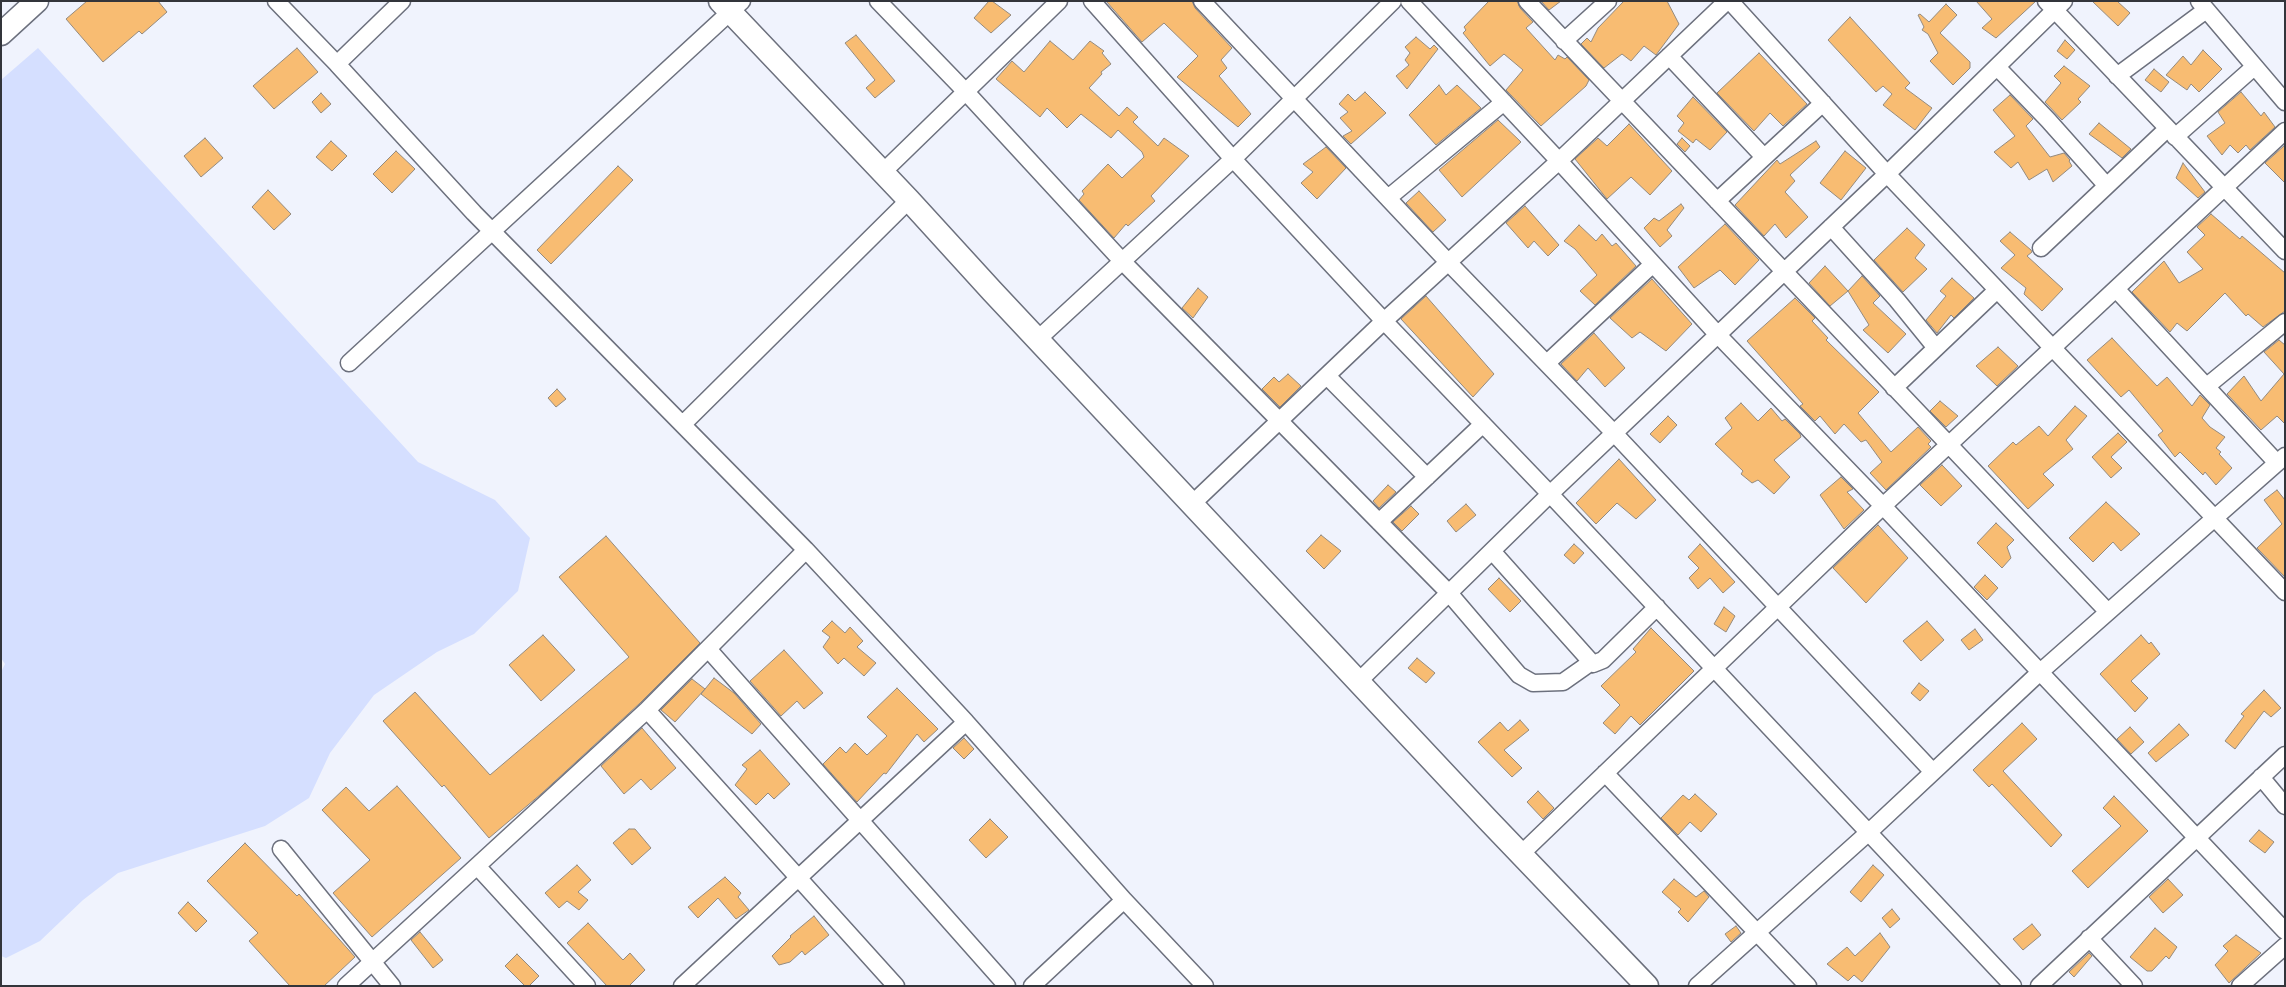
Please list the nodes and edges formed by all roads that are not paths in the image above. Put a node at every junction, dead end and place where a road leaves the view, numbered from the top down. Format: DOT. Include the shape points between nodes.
graph roads {
  1 [pos="37,1"];
  2 [pos="276,1"];
  3 [pos="402,1"];
  4 [pos="878,1"];
  5 [pos="1059,1"];
  6 [pos="1092,1"];
  7 [pos="1202,1"];
  8 [pos="1394,1"];
  9 [pos="1409,1"];
  10 [pos="1527,1"];
  11 [pos="1729,1"];
  12 [pos="1604,3"];
  13 [pos="2055,4"];
  14 [pos="731,5"];
  15 [pos="2202,6"];
  16 [pos="1,34"];
  17 [pos="1564,41"];
  18 [pos="1669,56"];
  19 [pos="337,64"];
  20 [pos="1997,67"];
  21 [pos="2254,67"];
  22 [pos="2117,76"];
  23 [pos="966,92"];
  24 [pos="1295,98"];
  25 [pos="1622,100"];
  26 [pos="1504,102"];
  27 [pos="2285,102"];
  28 [pos="1823,103"];
  29 [pos="2285,132"];
  30 [pos="2171,133"];
  31 [pos="1764,157"];
  32 [pos="1233,159"];
  33 [pos="1559,161"];
  34 [pos="883,172"];
  35 [pos="1887,174"];
  36 [pos="2106,185"];
  37 [pos="2224,188"];
  38 [pos="1388,198"];
  39 [pos="910,200"];
  40 [pos="1717,201"];
  41 [pos="1831,227"];
  42 [pos="492,232"];
  43 [pos="2041,248"];
  44 [pos="2285,251"];
  45 [pos="1122,261"];
  46 [pos="1448,262"];
  47 [pos="1653,264"];
  48 [pos="1785,271"];
  49 [pos="1997,290"];
  50 [pos="2117,290"];
  51 [pos="1384,321"];
  52 [pos="2285,322"];
  53 [pos="1718,335"];
  54 [pos="1038,339"];
  55 [pos="1936,348"];
  56 [pos="2054,349"];
  57 [pos="349,363"];
  58 [pos="1547,363"];
  59 [pos="1326,376"];
  60 [pos="2207,386"];
  61 [pos="1894,388"];
  62 [pos="1279,421"];
  63 [pos="683,424"];
  64 [pos="1483,424"];
  65 [pos="1614,433"];
  66 [pos="1948,446"];
  67 [pos="2281,459"];
  68 [pos="1427,477"];
  69 [pos="1550,494"];
  70 [pos="1192,504"];
  71 [pos="1883,506"];
  72 [pos="2215,518"];
  73 [pos="1379,522"];
  74 [pos="806,550"];
  75 [pos="1492,551"];
  76 [pos="2285,592"];
  77 [pos="1449,593"];
  78 [pos="1657,607"];
  79 [pos="1777,608"];
  80 [pos="2108,612"];
  81 [pos="709,650"];
  82 [pos="1590,663"];
  83 [pos="1715,668"];
  84 [pos="2039,673"];
  85 [pos="1359,681"];
  86 [pos="647,710"];
  87 [pos="966,722"];
  88 [pos="2285,755"];
  89 [pos="1933,772"];
  90 [pos="1605,773"];
  91 [pos="2261,777"];
  92 [pos="2285,806"];
  93 [pos="859,821"];
  94 [pos="1869,832"];
  95 [pos="2195,837"];
  96 [pos="281,849"];
  97 [pos="1521,854"];
  98 [pos="476,866"];
  99 [pos="798,877"];
  100 [pos="1124,900"];
  101 [pos="2285,931"];
  102 [pos="1756,932"];
  103 [pos="2089,938"];
  104 [pos="2285,946"];
  105 [pos="371,962"];
  106 [pos="346,986"];
  107 [pos="392,986"];
  108 [pos="587,986"];
  109 [pos="682,986"];
  110 [pos="896,986"];
  111 [pos="1007,986"];
  112 [pos="1032,986"];
  113 [pos="1205,986"];
  114 [pos="1647,986"];
  115 [pos="1696,986"];
  116 [pos="1808,986"];
  117 [pos="2013,986"];
  118 [pos="2039,986"];
  119 [pos="2134,986"];
  120 [pos="2240,986"];
  1 -- 16 [label="street"];
  2 -- 19 [label="street"];
  3 -- 19 [label="street"];
  4 -- 23 [label="street"];
  5 -- 23 [label="street"];
  6 -- 32 [label="street"];
  7 -- 24 [label="street"];
  8 -- 24 [label="street"];
  9 -- 26 [label="street"];
  10 -- 17 [label="street"];
  11 -- 18 [label="street"];
  11 -- 28 [label="street"];
  12 -- 17 [label="street"];
  13 -- 20 [label="street"];
  13 -- 22 [label="street"];
  14 -- 34 [label="street"];
  14 -- 42 [label="street"];
  15 -- 21 [label="street"];
  15 -- 22 [label="street"];
  17 -- 25 [label="street"];
  18 -- 25 [label="street"];
  18 -- 31 [label="street"];
  19 -- 42 [label="street"];
  20 -- 35 [label="street"];
  20 -- 36 [label="street"];
  21 -- 27 [label="street"];
  21 -- 30 [label="street"];
  22 -- 30 [label="street"];
  23 -- 34 [label="street"];
  23 -- 45 [label="street"];
  24 -- 32 [label="street"];
  24 -- 38 [label="street"];
  25 -- 33 [label="street"];
  25 -- 40 [label="street"];
  26 -- 33 [label="street"];
  26 -- 38 [label="street"];
  28 -- 31 [label="street"];
  28 -- 35 [label="street"];
  29 -- 37 [label="street"];
  30 -- 36 [label="street"];
  30 -- 37 [label="street"];
  31 -- 40 [label="street"];
  32 -- 45 [label="street"];
  32 -- 51 [label="street"];
  33 -- 46 [label="street"];
  33 -- 47 [label="street"];
  34 -- 39 [label="street"];
  35 -- 41 [label="street"];
  35 -- 49 [label="street"];
  36 -- 43 [label="street"];
  37 -- 44 [label="street"];
  37 -- 50 [label="street"];
  38 -- 46 [label="street"];
  39 -- 54 [label="street"];
  39 -- 63 [label="street"];
  40 -- 48 [label="street"];
  41 -- 48 [label="street"];
  41 -- 55 [label="street"];
  42 -- 57 [label="street"];
  42 -- 63 [label="street"];
  45 -- 54 [label="street"];
  45 -- 62 [label="street"];
  46 -- 51 [label="street"];
  46 -- 58 [label="street"];
  47 -- 53 [label="street"];
  47 -- 58 [label="street"];
  48 -- 53 [label="street"];
  48 -- 61 [label="street"];
  49 -- 55 [label="street"];
  49 -- 56 [label="street"];
  50 -- 56 [label="street"];
  50 -- 60 [label="street"];
  51 -- 59 [label="street"];
  51 -- 64 [label="street"];
  52 -- 60 [label="street"];
  53 -- 65 [label="street"];
  53 -- 71 [label="street"];
  54 -- 70 [label="street"];
  55 -- 61 [label="street"];
  56 -- 66 [label="street"];
  56 -- 72 [label="street"];
  58 -- 65 [label="street"];
  59 -- 62 [label="street"];
  59 -- 68 [label="street"];
  60 -- 67 [label="street"];
  61 -- 66 [label="street"];
  62 -- 70 [label="street"];
  62 -- 73 [label="street"];
  63 -- 74 [label="street"];
  64 -- 68 [label="street"];
  64 -- 69 [label="street"];
  65 -- 69 [label="street"];
  65 -- 79 [label="street"];
  66 -- 71 [label="street"];
  66 -- 80 [label="street"];
  67 -- 72 [label="street"];
  68 -- 73 [label="street"];
  69 -- 75 [label="street"];
  69 -- 78 [label="street"];
  70 -- 85 [label="street"];
  71 -- 79 [label="street"];
  71 -- 84 [label="street"];
  72 -- 76 [label="street"];
  72 -- 80 [label="street"];
  73 -- 77 [label="street"];
  74 -- 81 [label="street"];
  74 -- 87 [label="street"];
  75 -- 77 [label="street"];
  75 -- 82 [label="street"];
  77 -- 82 [label="street" via="1519,675 1533,683 1563,682"];
  77 -- 85 [label="street"];
  78 -- 82 [label="street" via="1603,660"];
  78 -- 83 [label="street"];
  79 -- 83 [label="street"];
  79 -- 89 [label="street"];
  80 -- 84 [label="street"];
  81 -- 86 [label="street"];
  81 -- 93 [label="street"];
  83 -- 90 [label="street"];
  83 -- 94 [label="street"];
  84 -- 89 [label="street"];
  84 -- 95 [label="street"];
  85 -- 97 [label="street"];
  86 -- 98 [label="street"];
  86 -- 99 [label="street"];
  87 -- 93 [label="street"];
  87 -- 100 [label="street"];
  88 -- 91 [label="street"];
  89 -- 94 [label="street"];
  90 -- 97 [label="street"];
  90 -- 102 [label="street"];
  91 -- 92 [label="street"];
  91 -- 95 [label="street"];
  93 -- 99 [label="street"];
  93 -- 111 [label="street"];
  94 -- 102 [label="street"];
  94 -- 117 [label="street"];
  95 -- 101 [label="street"];
  95 -- 103 [label="street"];
  96 -- 105 [label="street"];
  97 -- 114 [label="street"];
  98 -- 105 [label="street"];
  98 -- 108 [label="street"];
  99 -- 109 [label="street"];
  99 -- 110 [label="street"];
  100 -- 112 [label="street"];
  100 -- 113 [label="street"];
  102 -- 115 [label="street"];
  102 -- 116 [label="street"];
  103 -- 118 [label="street"];
  103 -- 119 [label="street"];
  104 -- 120 [label="street"];
  105 -- 106 [label="street"];
  105 -- 107 [label="street"];
}
